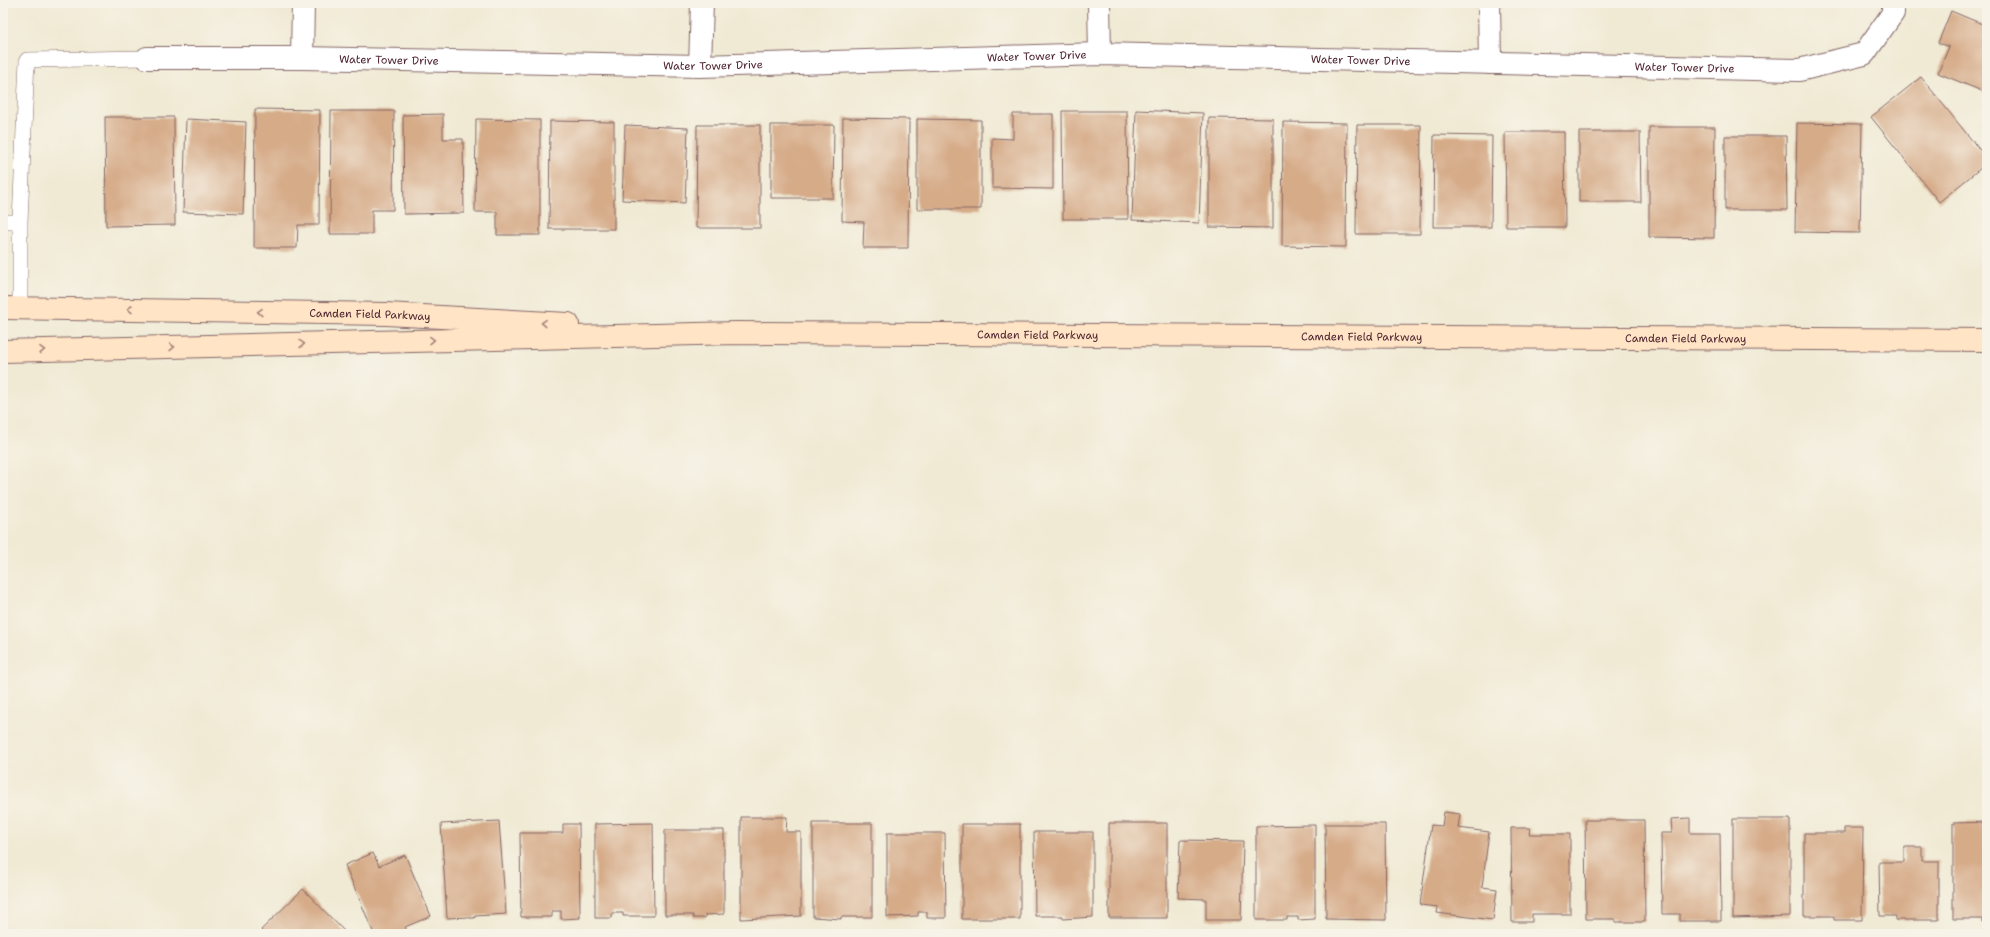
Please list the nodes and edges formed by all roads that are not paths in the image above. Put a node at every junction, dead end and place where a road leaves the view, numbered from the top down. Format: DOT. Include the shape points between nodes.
graph roads {
  1 [pos="303,3"];
  2 [pos="702,3"];
  3 [pos="1099,3"];
  4 [pos="1489,3"];
  5 [pos="1893,3"];
  6 [pos="1100,54"];
  7 [pos="147,58"];
  8 [pos="302,58"];
  9 [pos="1490,63"];
  10 [pos="700,66"];
  11 [pos="3,222"];
  12 [pos="20,222"];
  13 [pos="12,308"];
  14 [pos="737,333"];
  15 [pos="1987,340"];
  16 [pos="3,351"];
  1 -- 8 [label="street"];
  2 -- 10 [label="street"];
  3 -- 6 [label="street"];
  4 -- 9 [label="street"];
  5 -- 9 [label="street, Water Tower Drive" via="1892,13 1864,54 1799,70"];
  6 -- 9 [label="street, Water Tower Drive"];
  6 -- 10 [label="street, Water Tower Drive"];
  7 -- 8 [label="street, Water Tower Drive"];
  7 -- 12 [label="lane" via="27,60"];
  8 -- 10 [label="street, Water Tower Drive"];
  11 -- 12 [label="lane"];
  12 -- 13 [label="lane"];
  14 -- 13 [label="street, Camden Field Parkway, one-way" via="386,314"];
  14 -- 15 [label="street, Camden Field Parkway"];
  16 -- 14 [label="street, Camden Field Parkway, one-way"];
}
